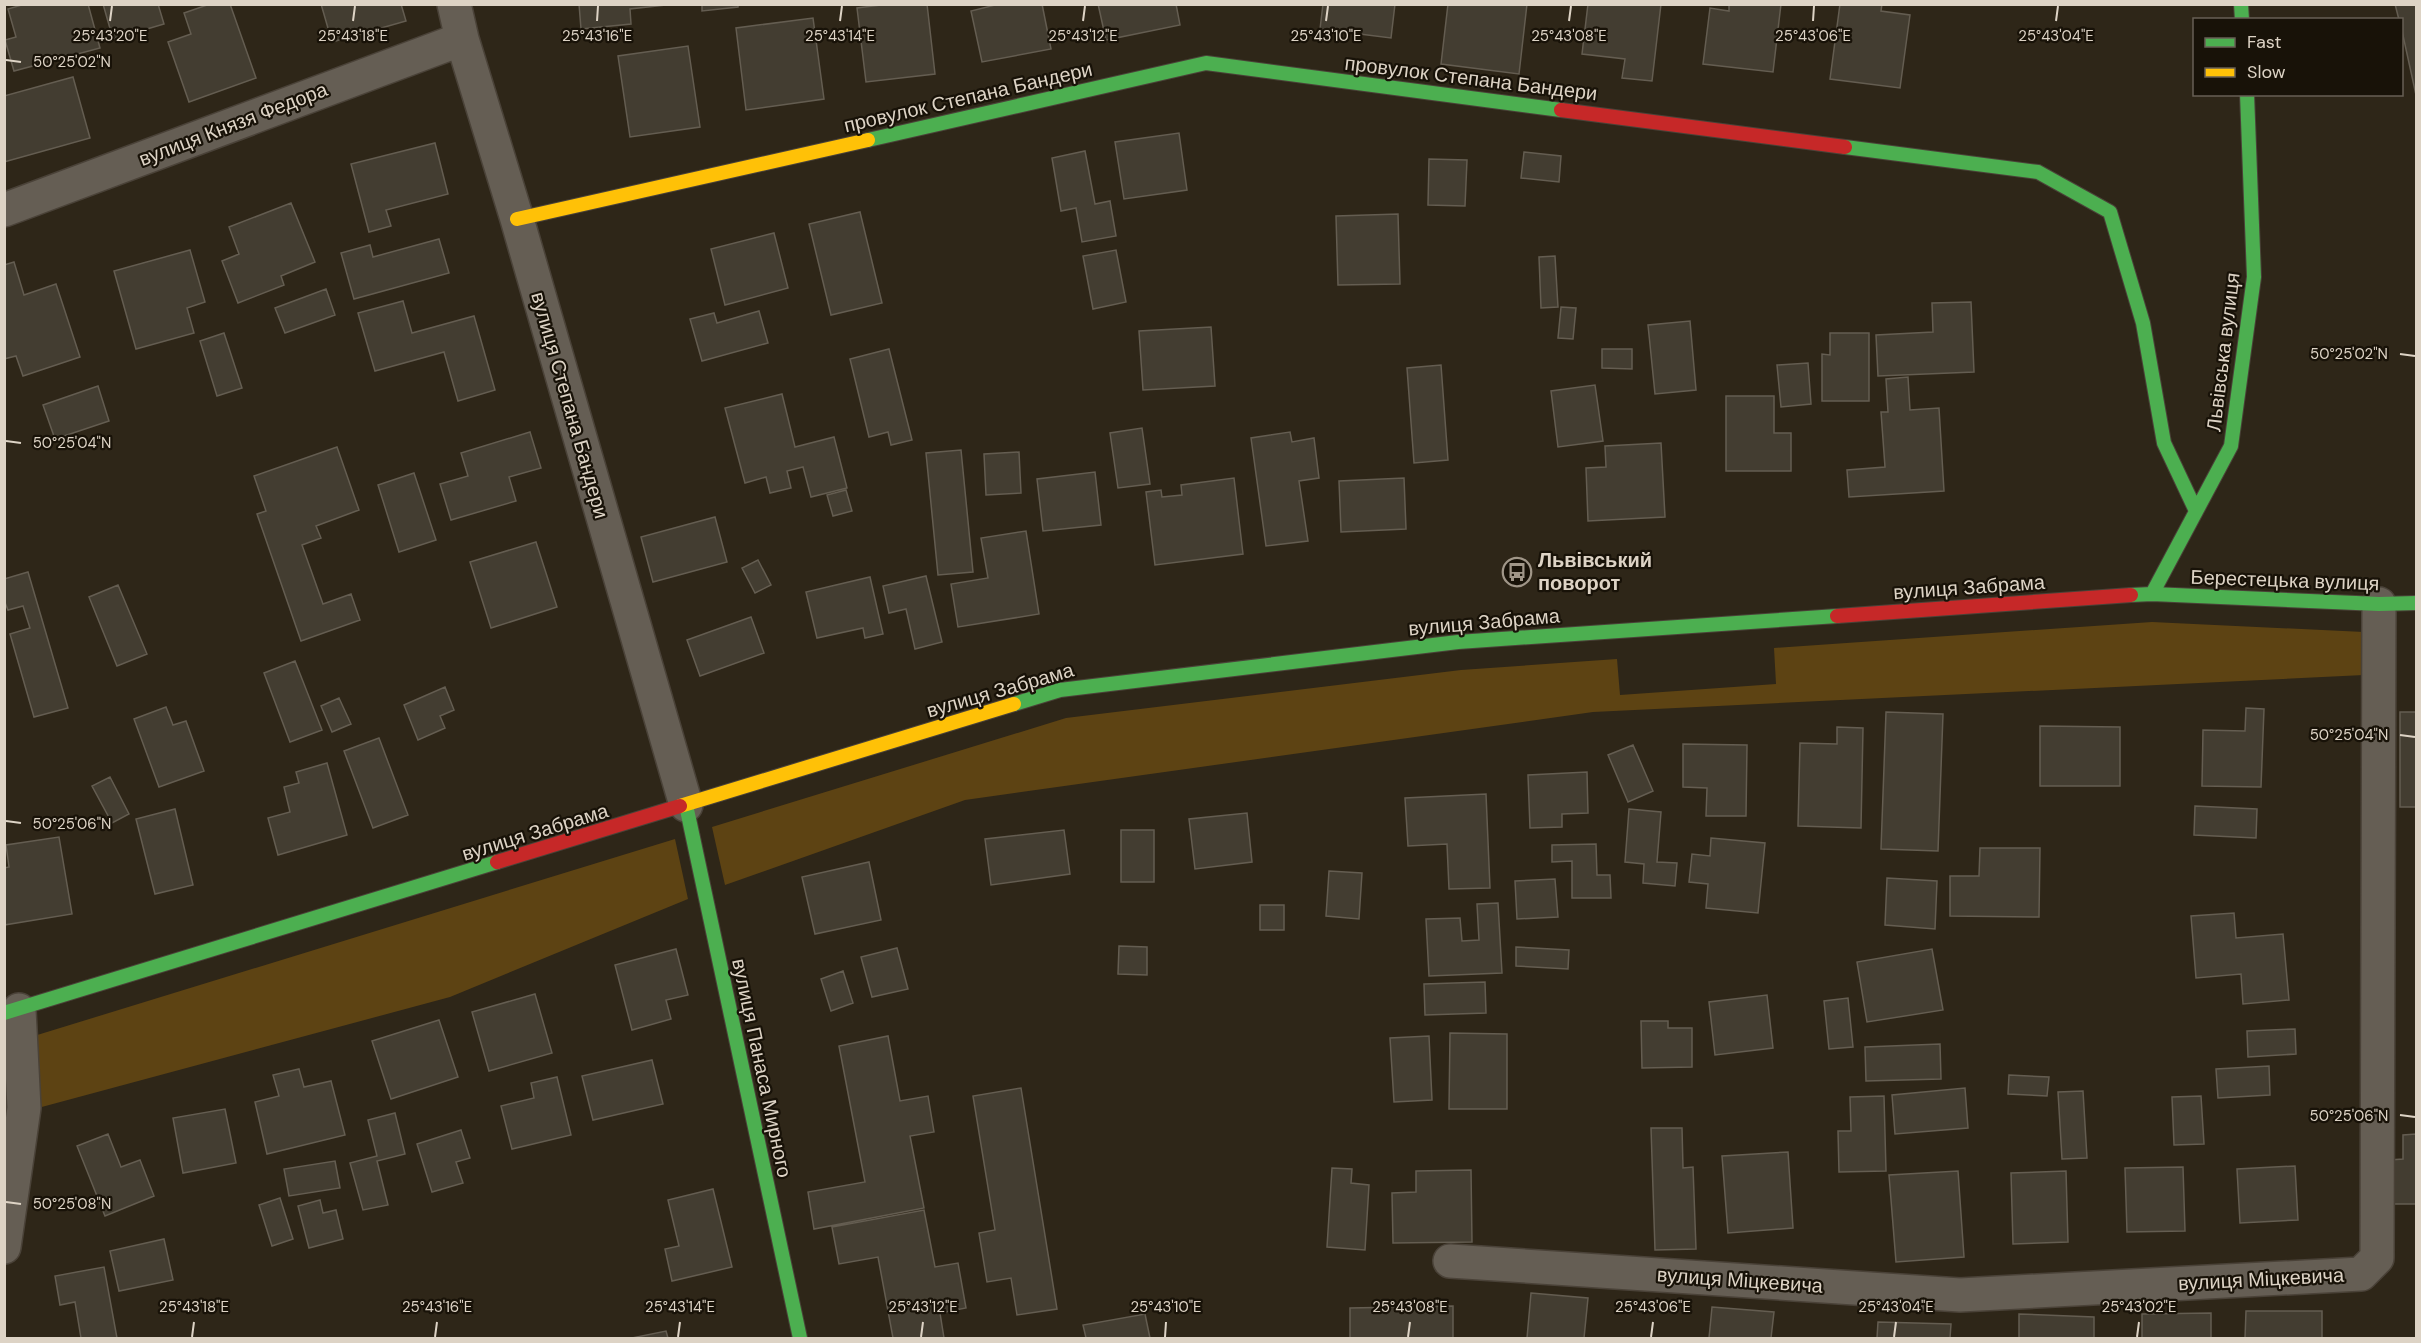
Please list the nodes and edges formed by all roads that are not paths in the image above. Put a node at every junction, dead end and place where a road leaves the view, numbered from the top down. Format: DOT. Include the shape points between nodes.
graph roads {
  1 [pos="454,4"];
  2 [pos="462,39"];
  3 [pos="2247,96"];
  4 [pos="4,210"];
  5 [pos="517,219"];
  6 [pos="2196,511"];
  7 [pos="2152,594"];
  8 [pos="2416,603"];
  9 [pos="2379,604"];
  10 [pos="686,805"];
  11 [pos="11,1012"];
  12 [pos="4,1247"];
  13 [pos="1450,1261"];
  14 [pos="800,1338"];
  1 -- 2 [label="street, вулиця Степана Бандери"];
  2 -- 4 [label="street, вулиця Князя Федора"];
  2 -- 5 [label="street, вулиця Степана Бандери"];
  3 -- 6 [label="main road, Львівська вулиця" via="2254,276 2230,446"];
  5 -- 6 [label="main road, провулок Степана Бандери" via="1206,63 2038,172 2110,212 2143,323 2164,443"];
  5 -- 10 [label="street, вулиця Степана Бандери"];
  6 -- 7 [label="main road, Львівська вулиця"];
  7 -- 9 [label="main road, Берестецька вулиця"];
  7 -- 10 [label="main road, вулиця Забрама" via="1458,642 1060,690"];
  8 -- 9 [label="main road, Берестецька вулиця"];
  9 -- 13 [label="street, вулиця Міцкевича" via="2377,1258 2361,1274 1960,1295"];
  10 -- 11 [label="main road, вулиця Забрама"];
  10 -- 14 [label="main road, вулиця Панаса Мирного"];
  11 -- 12 [label="street" via="24,1108"];
}
